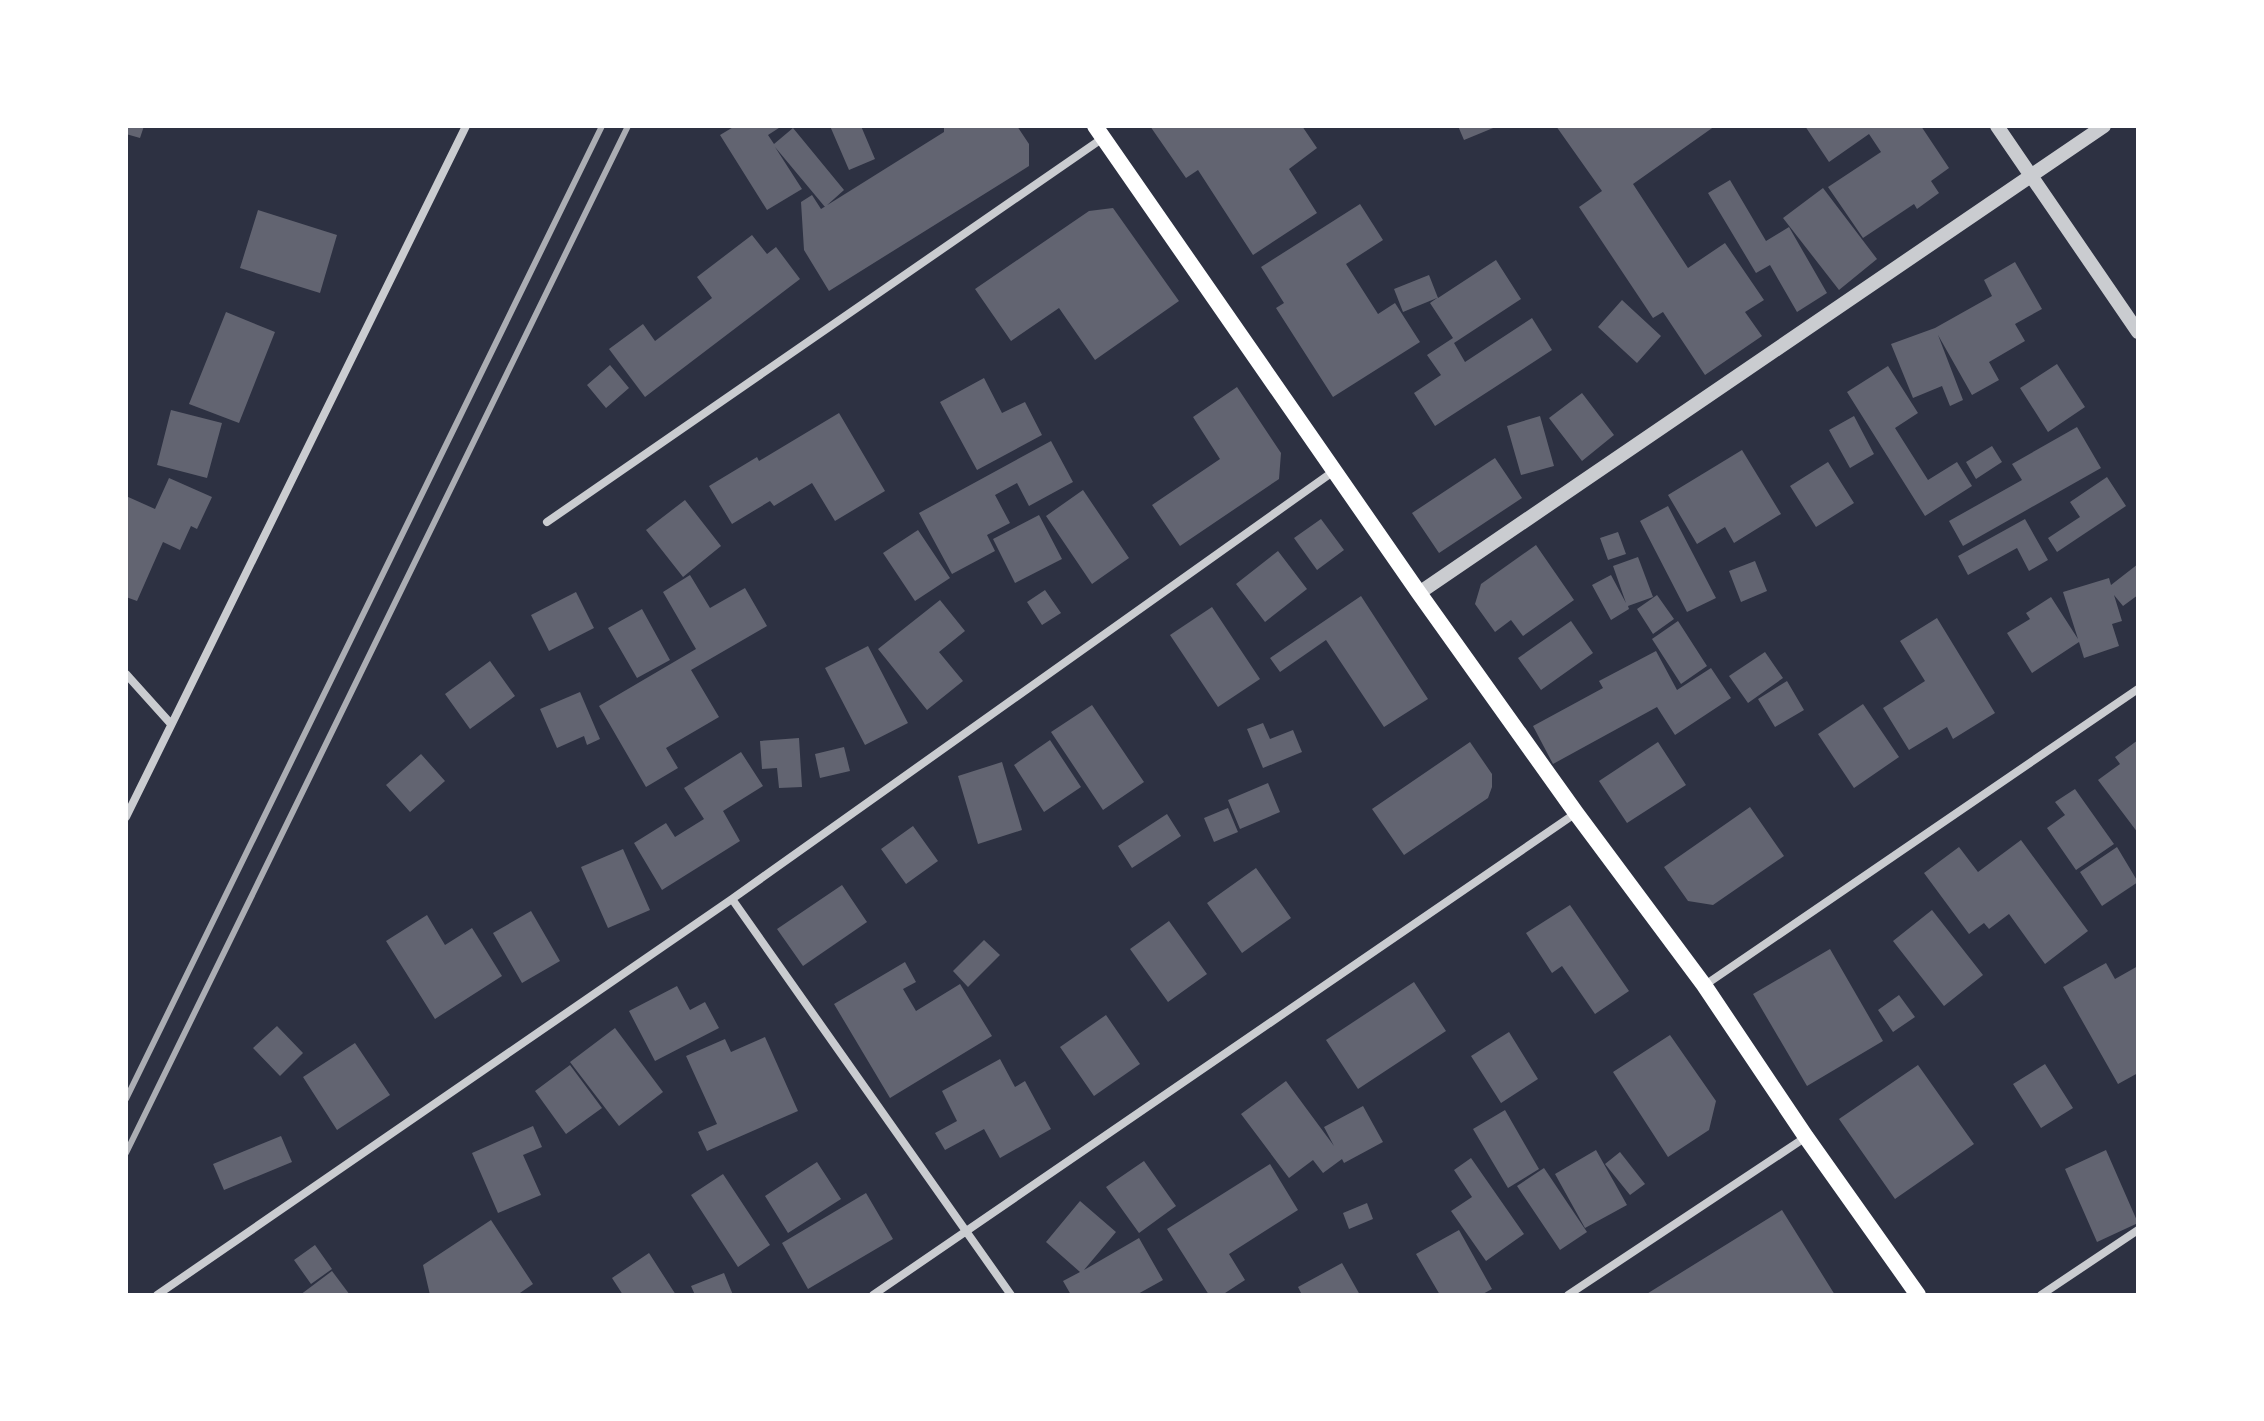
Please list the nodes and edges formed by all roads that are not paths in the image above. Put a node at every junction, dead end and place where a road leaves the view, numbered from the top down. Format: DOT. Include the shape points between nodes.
graph roads {
  1 [pos="466,126"];
  2 [pos="1997,126"];
  3 [pos="2104,126"];
  4 [pos="1099,132"];
  5 [pos="2031,176"];
  6 [pos="2138,332"];
  7 [pos="1334,471"];
  8 [pos="547,522"];
  9 [pos="1419,593"];
  10 [pos="126,674"];
  11 [pos="2138,689"];
  12 [pos="171,724"];
  13 [pos="1576,813"];
  14 [pos="126,817"];
  15 [pos="732,899"];
  16 [pos="1704,985"];
  17 [pos="1806,1137"];
  18 [pos="966,1230"];
  19 [pos="2138,1230"];
  20 [pos="157,1295"];
  21 [pos="873,1295"];
  22 [pos="1011,1295"];
  23 [pos="1568,1295"];
  24 [pos="1918,1295"];
  25 [pos="2041,1295"];
  1 -- 12 [label="street"];
  2 -- 5 [label="street"];
  3 -- 5 [label="street"];
  4 -- 7 [label="main road"];
  4 -- 8 [label="street"];
  5 -- 6 [label="street"];
  5 -- 9 [label="street"];
  7 -- 9 [label="main road"];
  7 -- 15 [label="street"];
  9 -- 13 [label="main road"];
  10 -- 12 [label="street"];
  11 -- 16 [label="street"];
  12 -- 14 [label="street"];
  13 -- 16 [label="main road"];
  13 -- 18 [label="street"];
  15 -- 18 [label="street"];
  15 -- 20 [label="street"];
  16 -- 17 [label="main road"];
  17 -- 23 [label="street"];
  17 -- 24 [label="main road"];
  18 -- 21 [label="street"];
  18 -- 22 [label="street"];
  19 -- 25 [label="street"];
}
